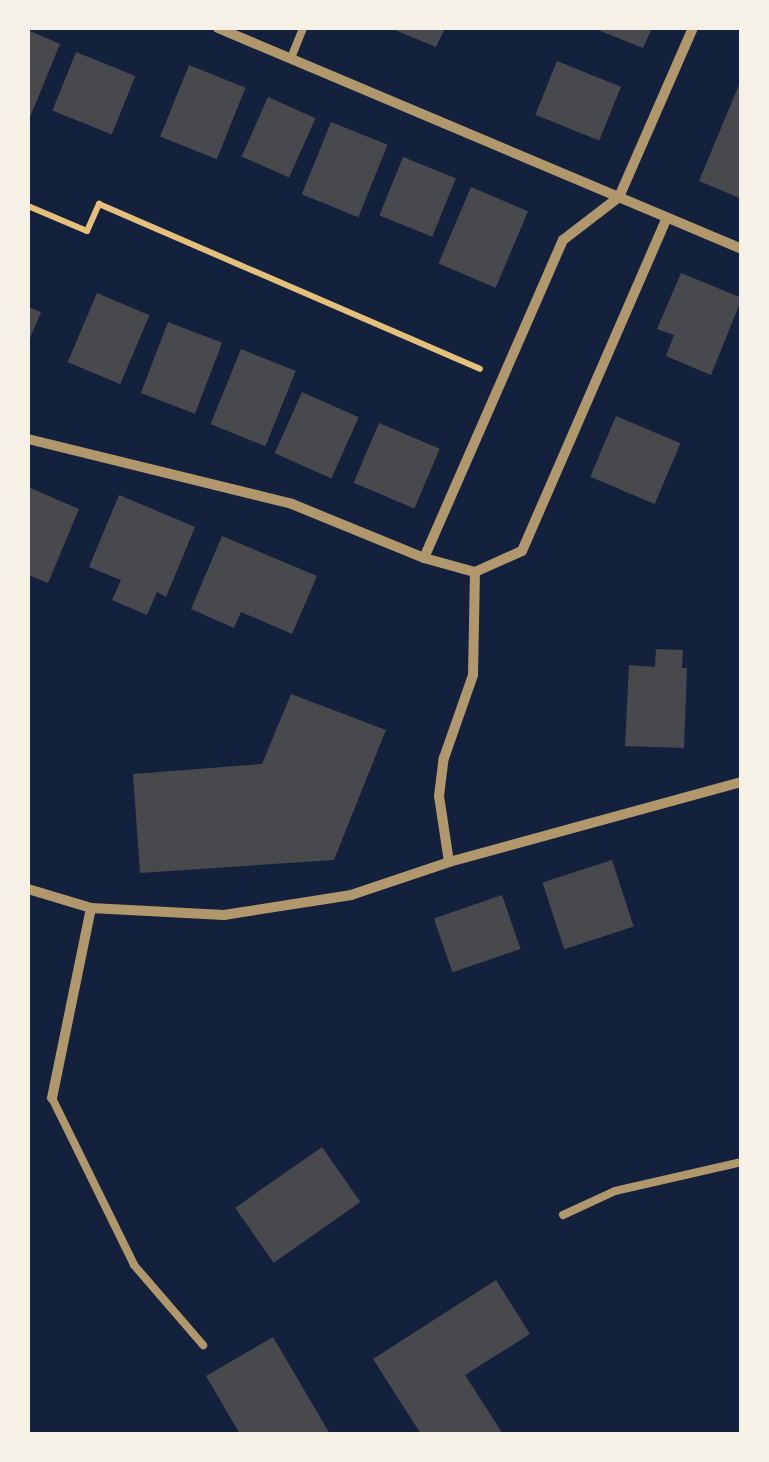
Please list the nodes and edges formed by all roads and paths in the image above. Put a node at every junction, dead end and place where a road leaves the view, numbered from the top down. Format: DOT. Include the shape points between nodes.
graph roads {
  1 [pos="218,28"];
  2 [pos="302,28"];
  3 [pos="693,28"];
  4 [pos="291,58"];
  5 [pos="619,197"];
  6 [pos="28,206"];
  7 [pos="667,218"];
  8 [pos="742,249"];
  9 [pos="504,379"];
  10 [pos="28,439"];
  11 [pos="424,558"];
  12 [pos="475,572"];
  13 [pos="742,782"];
  14 [pos="450,862"];
  15 [pos="28,889"];
  16 [pos="92,908"];
  17 [pos="52,1098"];
  18 [pos="742,1162"];
  19 [pos="564,1215"];
  20 [pos="202,1345"];
  1 -- 4 [label="street"];
  2 -- 4 [label="lane"];
  3 -- 5 [label="street"];
  4 -- 5 [label="street"];
  5 -- 7 [label="street"];
  5 -- 9 [label="street" via="563,240"];
  6 -- 9 [label="path" via="87,231 99,204"];
  7 -- 8 [label="street"];
  7 -- 12 [label="street" via="522,551"];
  9 -- 11 [label="street"];
  10 -- 11 [label="street" via="292,504"];
  11 -- 12 [label="street"];
  12 -- 14 [label="street" via="473,675 444,758 439,796"];
  13 -- 14 [label="street"];
  14 -- 16 [label="street" via="351,895 224,915"];
  15 -- 16 [label="street"];
  16 -- 17 [label="street"];
  17 -- 20 [label="lane" via="134,1265"];
  18 -- 19 [label="lane" via="614,1191"];
}
